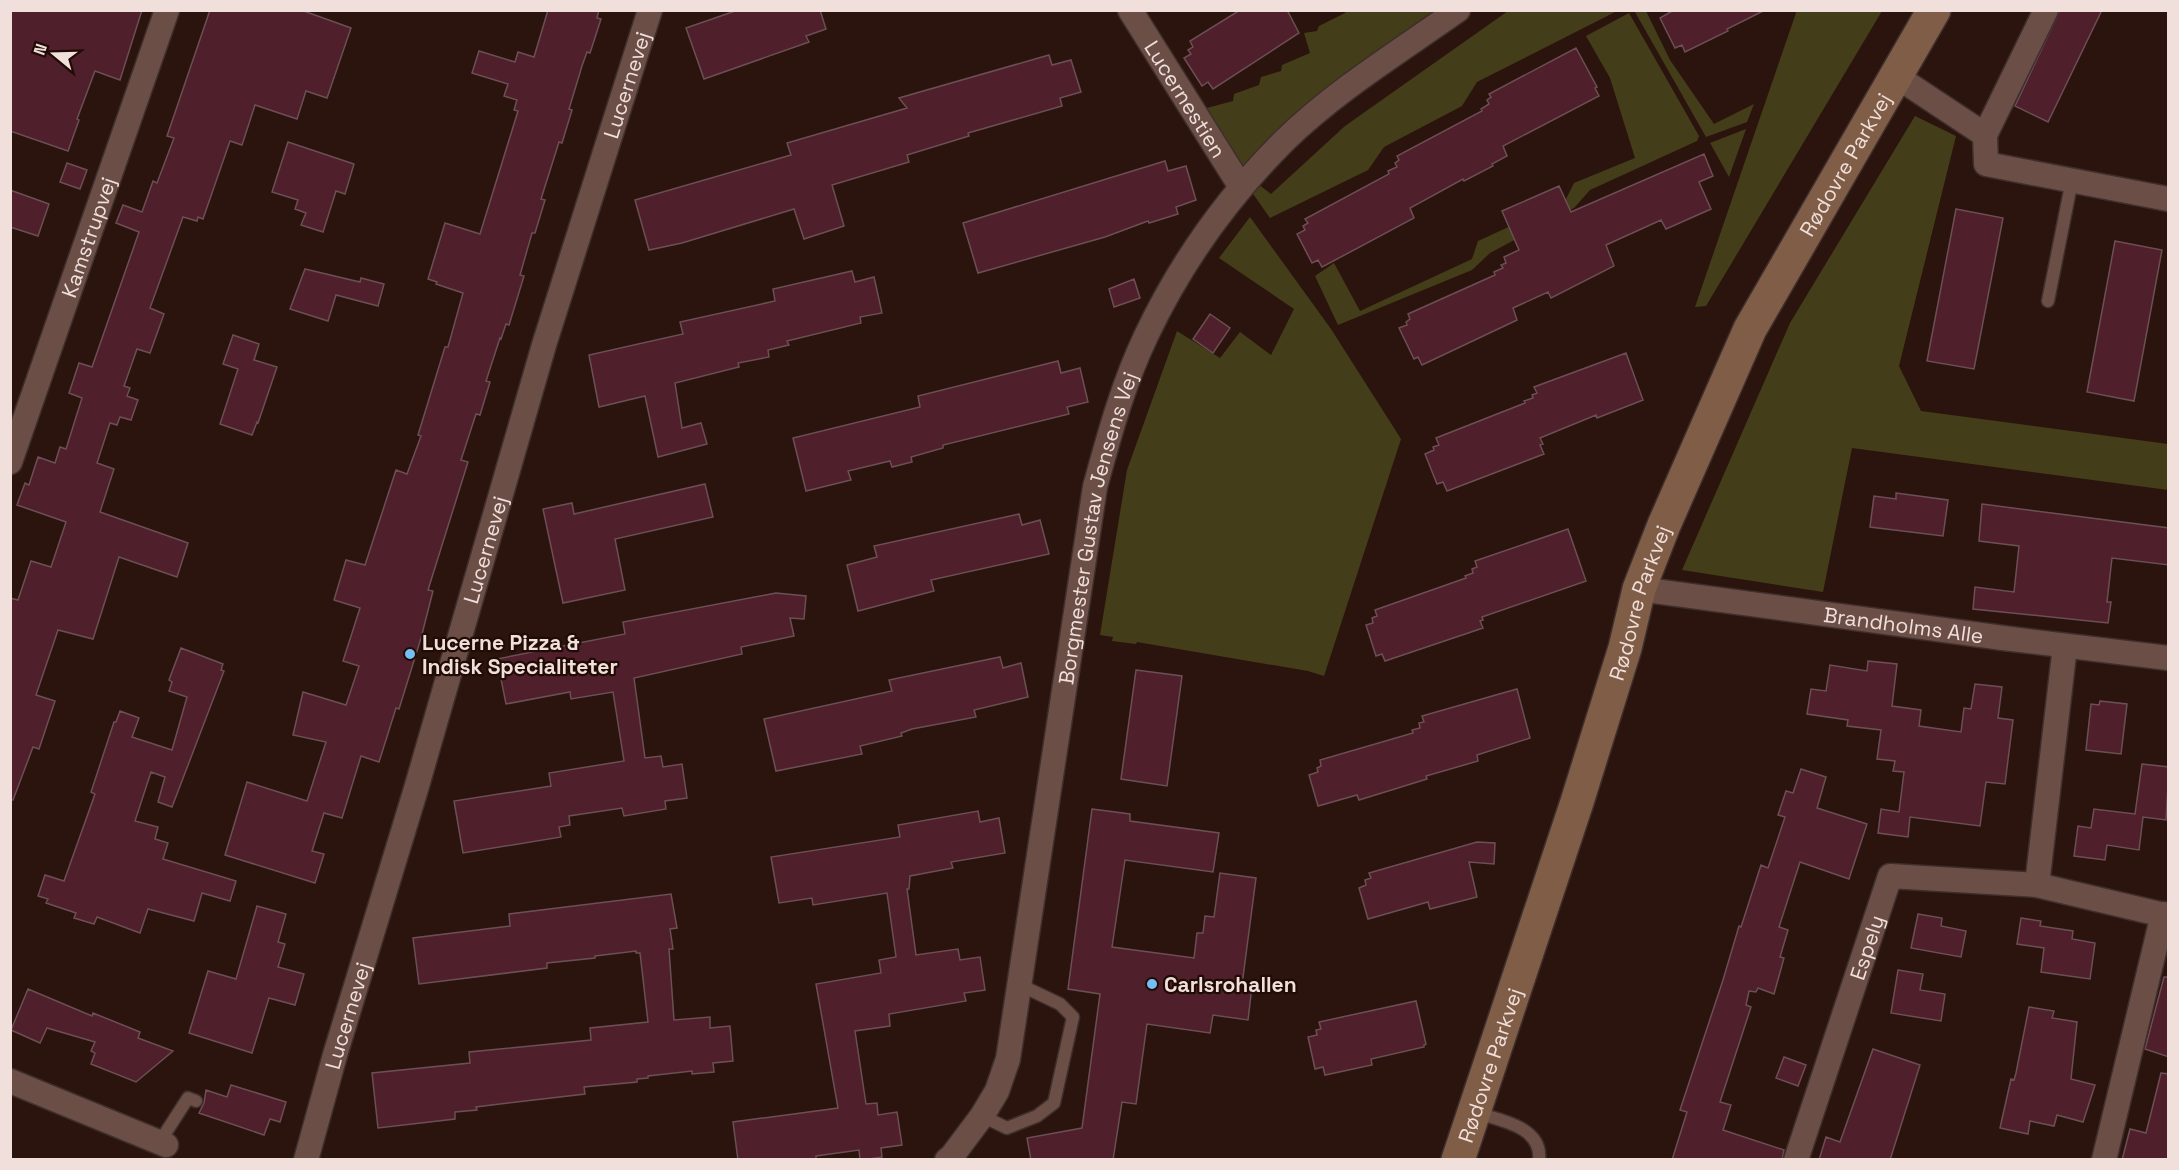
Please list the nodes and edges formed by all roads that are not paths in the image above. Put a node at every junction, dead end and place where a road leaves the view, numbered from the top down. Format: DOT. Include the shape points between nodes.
graph roads {
  1 [pos="167,10"];
  2 [pos="650,10"];
  3 [pos="1130,10"];
  4 [pos="1458,10"];
  5 [pos="1934,10"];
  6 [pos="2046,10"];
  7 [pos="1896,76"];
  8 [pos="1984,135"];
  9 [pos="2072,180"];
  10 [pos="1241,187"];
  11 [pos="2169,199"];
  12 [pos="2048,301"];
  13 [pos="10,462"];
  14 [pos="1640,589"];
  15 [pos="2065,646"];
  16 [pos="2169,658"];
  17 [pos="2037,885"];
  18 [pos="2166,915"];
  19 [pos="1020,985"];
  20 [pos="10,1081"];
  21 [pos="196,1101"];
  22 [pos="1474,1112"];
  23 [pos="982,1116"];
  24 [pos="163,1144"];
  25 [pos="306,1160"];
  26 [pos="947,1160"];
  27 [pos="1458,1160"];
  28 [pos="1539,1160"];
  29 [pos="1796,1160"];
  30 [pos="2104,1160"];
  1 -- 13 [label="street, Kamstrupvej"];
  2 -- 25 [label="street, Lucernevej" via="544,345"];
  3 -- 10 [label="street, Lucernestien"];
  4 -- 10 [label="street, Borgmester Gustav Jensens Vej" via="1343,92 1286,140"];
  5 -- 7 [label="street, Rødovre Parkvej"];
  6 -- 8 [label="street"];
  7 -- 8 [label="street, Rødovre Parkvej"];
  7 -- 14 [label="street, Rødovre Parkvej" via="1750,329"];
  8 -- 9 [label="street" via="1986,164"];
  9 -- 11 [label="street"];
  9 -- 12 [label="lane"];
  10 -- 19 [label="street, Borgmester Gustav Jensens Vej" via="1180,270 1145,337 1117,410 1095,486"];
  14 -- 15 [label="street, Brandholms Alle"];
  14 -- 22 [label="street, Rødovre Parkvej" via="1625,648"];
  15 -- 16 [label="street, Brandholms Alle"];
  15 -- 17 [label="street"];
  17 -- 18 [label="street, Espely"];
  17 -- 29 [label="street, Espely" via="1890,876"];
  18 -- 30 [label="street, Espely"];
  19 -- 23 [label="street, Borgmester Gustav Jensens Vej" via="1008,1059 997,1091"];
  19 -- 23 [label="lane" via="1060,1004 1073,1017 1054,1103 1037,1116 1007,1128"];
  20 -- 24 [label="street"];
  21 -- 24 [label="lane" via="188,1098"];
  22 -- 27 [label="street, Rødovre Parkvej"];
  22 -- 28 [label="lane" via="1530,1134 1540,1150"];
  23 -- 26 [label="street, Borgmester Gustav Jensens Vej"];
}
